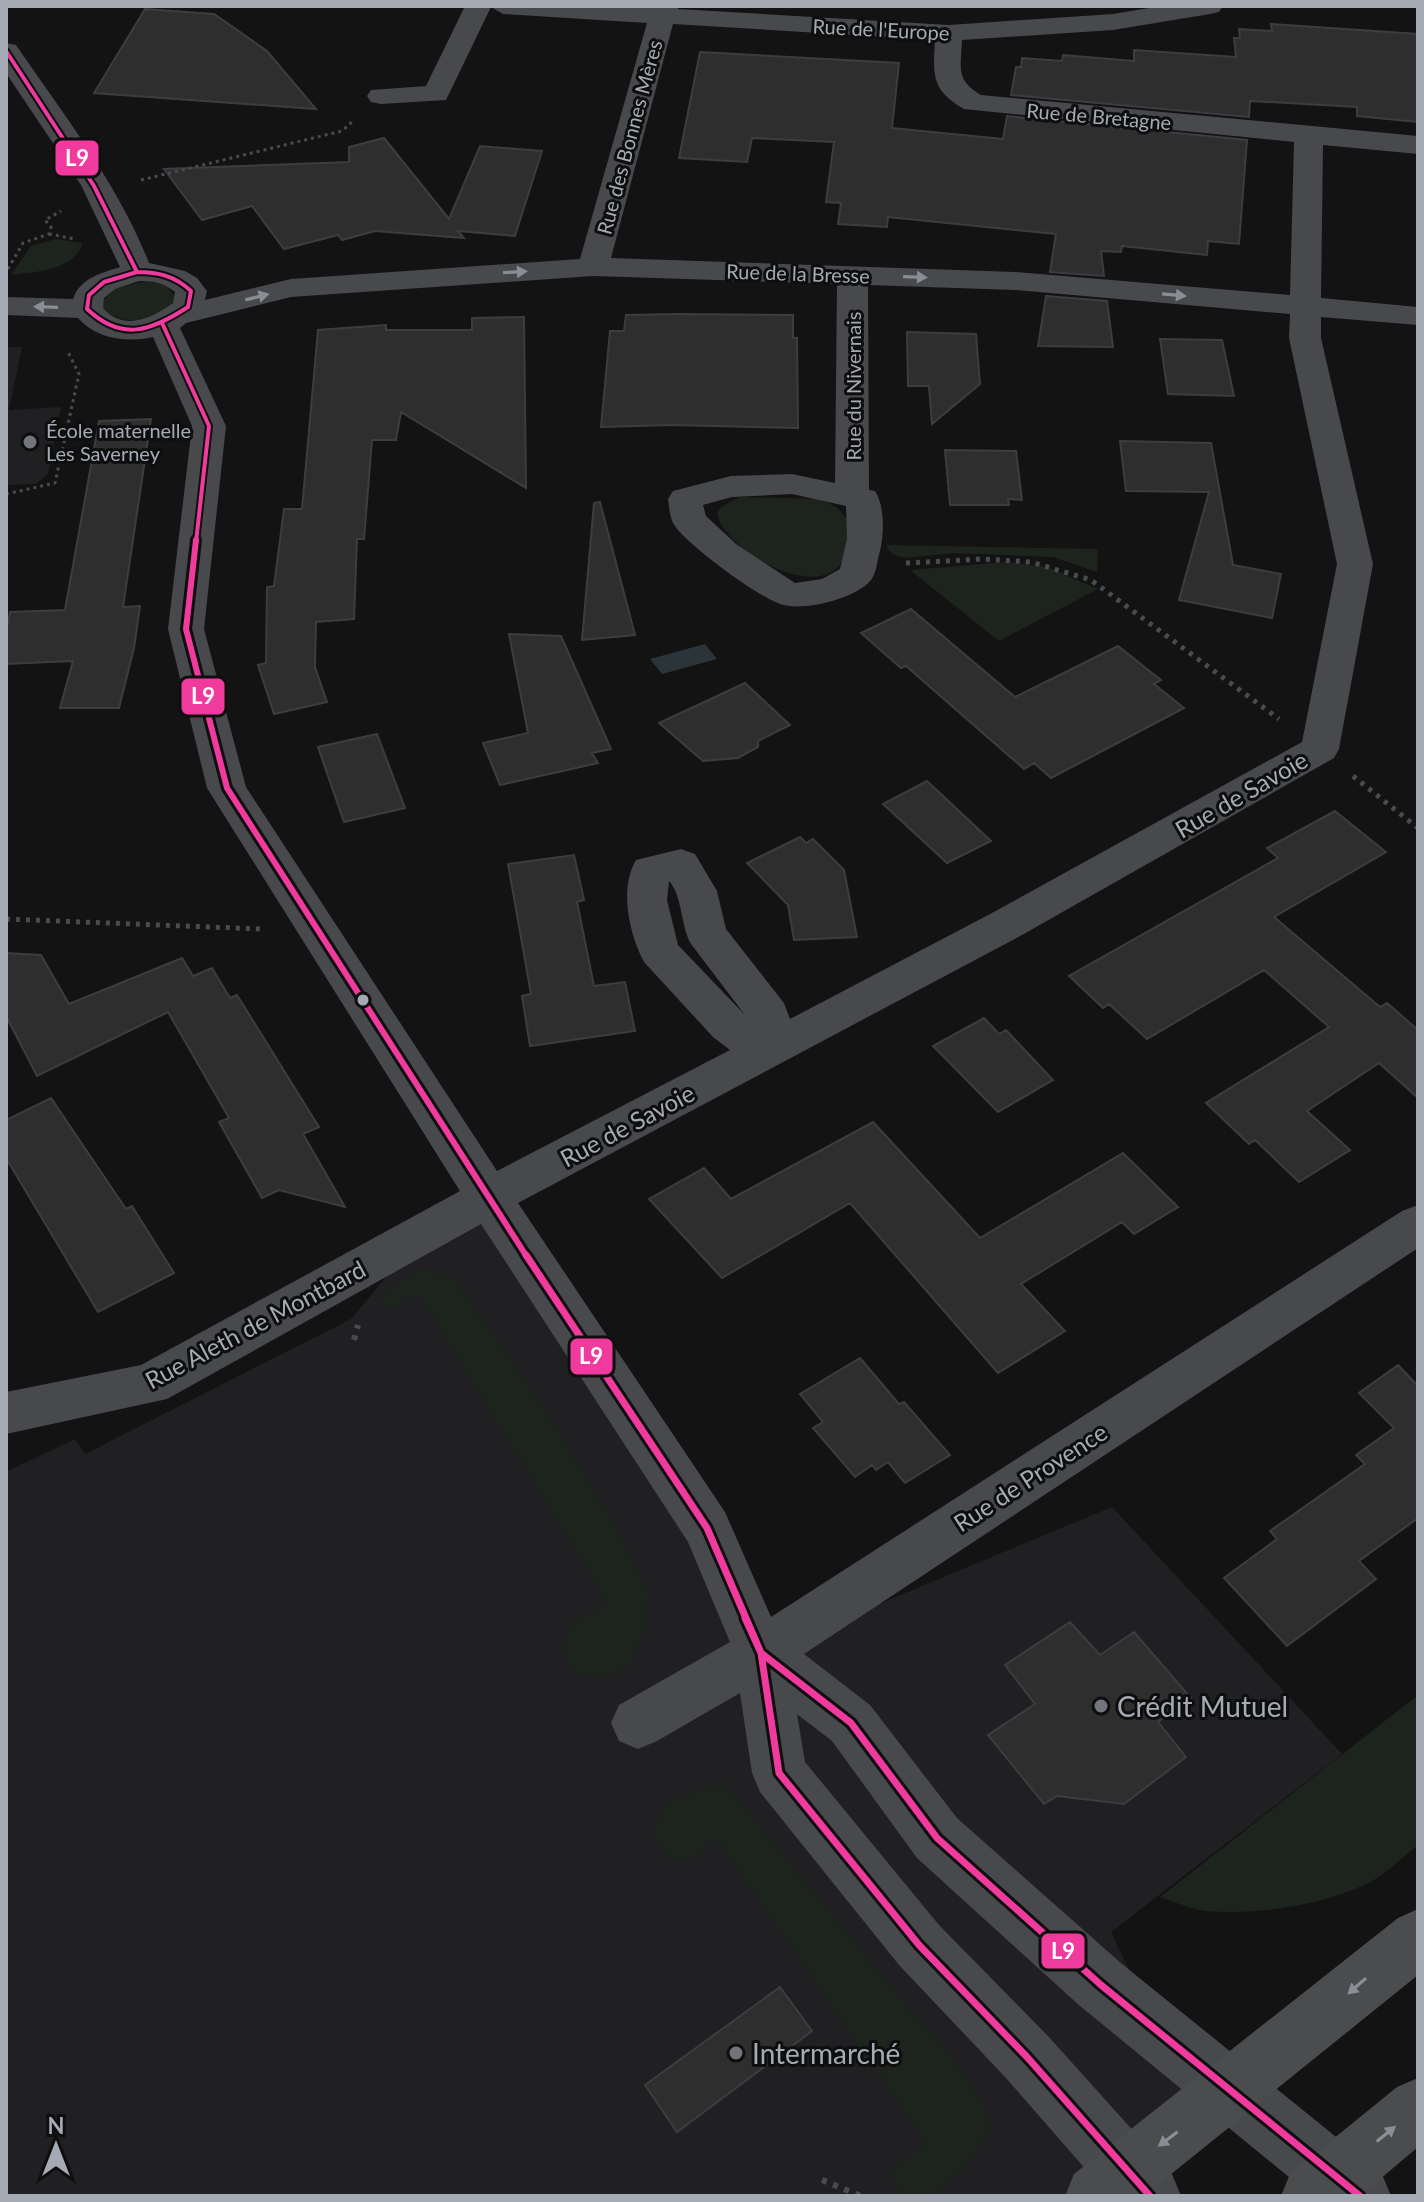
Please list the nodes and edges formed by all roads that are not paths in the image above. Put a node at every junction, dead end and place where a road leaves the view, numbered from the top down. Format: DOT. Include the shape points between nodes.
graph roads {
  1 [pos="478,6"];
  2 [pos="503,6"];
  3 [pos="1210,6"];
  4 [pos="663,11"];
  5 [pos="949,33"];
  6 [pos="6,51"];
  7 [pos="381,96"];
  8 [pos="1309,136"];
  9 [pos="1418,145"];
  10 [pos="593,267"];
  11 [pos="137,272"];
  12 [pos="853,274"];
  13 [pos="6,306"];
  14 [pos="1303,306"];
  15 [pos="85,309"];
  16 [pos="1418,316"];
  17 [pos="172,320"];
  18 [pos="852,497"];
  19 [pos="489,1197"];
  20 [pos="1418,1224"];
  21 [pos="6,1413"];
  22 [pos="761,1653"];
  23 [pos="638,1723"];
  24 [pos="1418,1938"];
  25 [pos="1230,2092"];
  26 [pos="1418,2108"];
  27 [pos="1124,2188"];
  28 [pos="1336,2189"];
  1 -- 7 [label="street" via="436,94"];
  2 -- 4 [label="street, Rue de l'Europe"];
  3 -- 5 [label="street, Rue de l'Europe" via="1113,22"];
  4 -- 5 [label="street, Rue de l'Europe"];
  4 -- 10 [label="street, Rue des Bonnes Mères"];
  5 -- 8 [label="street, Rue de Bretagne" via="948,83 954,93 974,103"];
  6 -- 11 [label="street" via="101,190"];
  8 -- 9 [label="street, Rue de Bretagne"];
  8 -- 14 [label="street"];
  10 -- 12 [label="street, Rue de la Bresse"];
  17 -- 10 [label="street, Rue de la Bresse, one-way" via="291,288"];
  11 -- 15 [label="street" via="93,290"];
  11 -- 17 [label="street" via="166,274 185,283 192,299"];
  12 -- 14 [label="street, Rue de la Bresse, one-way" via="1015,281"];
  12 -- 18 [label="street, Rue du Nivernais"];
  15 -- 13 [label="street, one-way"];
  14 -- 16 [label="street, Rue de la Bresse"];
  14 -- 19 [label="street, Rue de Savoie" via="1305,338 1355,564 1320,749 1020,917"];
  15 -- 17 [label="street, Rue de la Bresse" via="106,327 134,330"];
  17 -- 19 [label="street" via="209,426 186,629 227,788"];
  18 -- 18 [label="street, Rue du Nivernais" via="792,484 731,487 685,499 689,520 724,552 789,595 831,590 856,575 865,539 863,499"];
  19 -- 21 [label="street, Rue Aleth de Montbard" via="150,1384"];
  19 -- 22 [label="street" via="707,1528"];
  20 -- 22 [label="street, Rue de Provence"];
  22 -- 23 [label="street, Rue de Provence"];
  22 -- 25 [label="street" via="851,1723 937,1838"];
  22 -- 27 [label="street" via="779,1773 919,1945 1027,2057"];
  24 -- 25 [label="main road, one-way"];
  25 -- 27 [label="main road, one-way"];
  25 -- 28 [label="street"];
  28 -- 26 [label="main road, one-way"];
}
